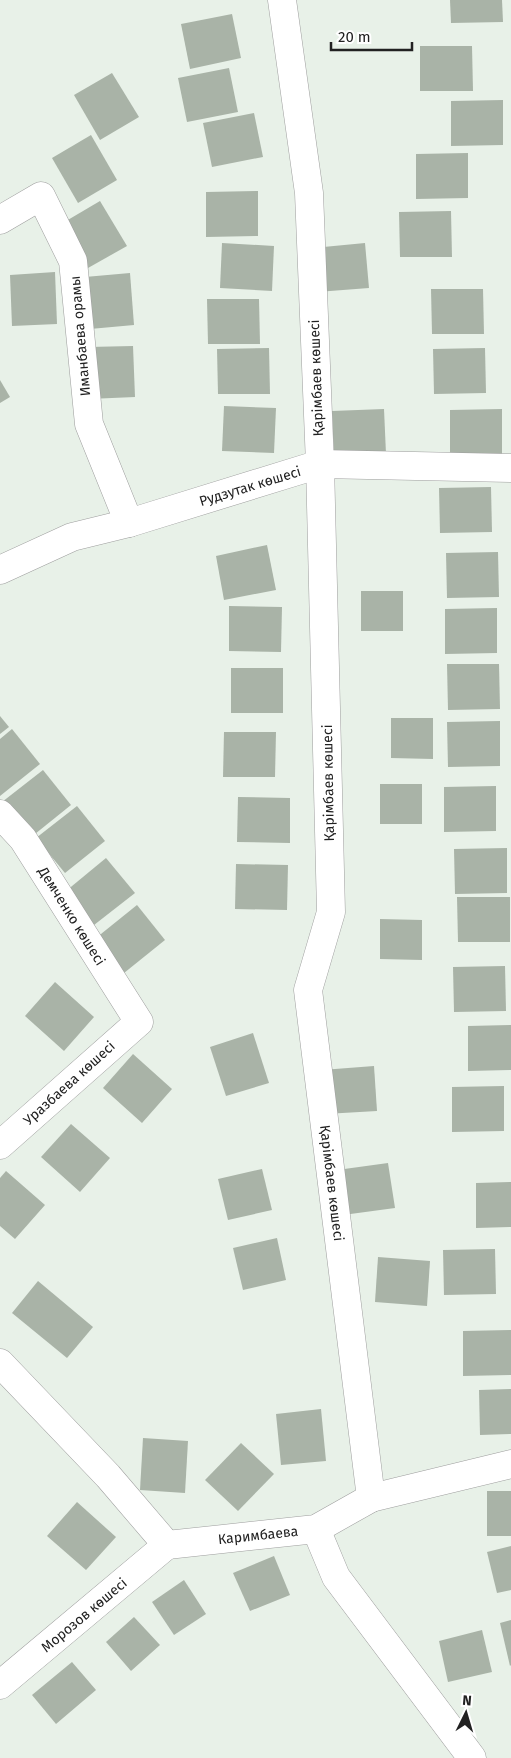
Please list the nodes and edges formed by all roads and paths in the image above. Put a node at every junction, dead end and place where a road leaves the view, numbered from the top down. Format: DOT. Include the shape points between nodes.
graph roads {
  1 [pos="282,0"];
  2 [pos="0,220"];
  3 [pos="320,464"];
  4 [pos="511,468"];
  5 [pos="128,523"];
  6 [pos="0,570"];
  7 [pos="0,814"];
  8 [pos="138,1022"];
  9 [pos="0,1144"];
  10 [pos="0,1364"];
  11 [pos="511,1464"];
  12 [pos="371,1498"];
  13 [pos="316,1529"];
  14 [pos="167,1545"];
  15 [pos="0,1686"];
  16 [pos="472,1758"];
  1 -- 3 [label="street, Қарімбаев көшесі" via="309,193"];
  2 -- 5 [label="street, Иманбаева орамы" via="41,196 73,261 89,424"];
  3 -- 4 [label="street, Рудзутак көшесі"];
  3 -- 5 [label="street, Рудзутак көшесі"];
  3 -- 12 [label="street, Қарімбаев көшесі" via="331,912 308,990"];
  5 -- 6 [label="street, Рудзутак көшесі" via="72,537"];
  7 -- 8 [label="street, Демченко көшесі" via="23,839"];
  8 -- 9 [label="street, Уразбаева көшесі"];
  10 -- 14 [label="street" via="108,1476"];
  11 -- 12 [label="street"];
  12 -- 13 [label="street"];
  13 -- 14 [label="street, Каримбаева"];
  13 -- 16 [label="street, Каримбаева" via="336,1577"];
  14 -- 15 [label="street, Морозов көшесі"];
}
